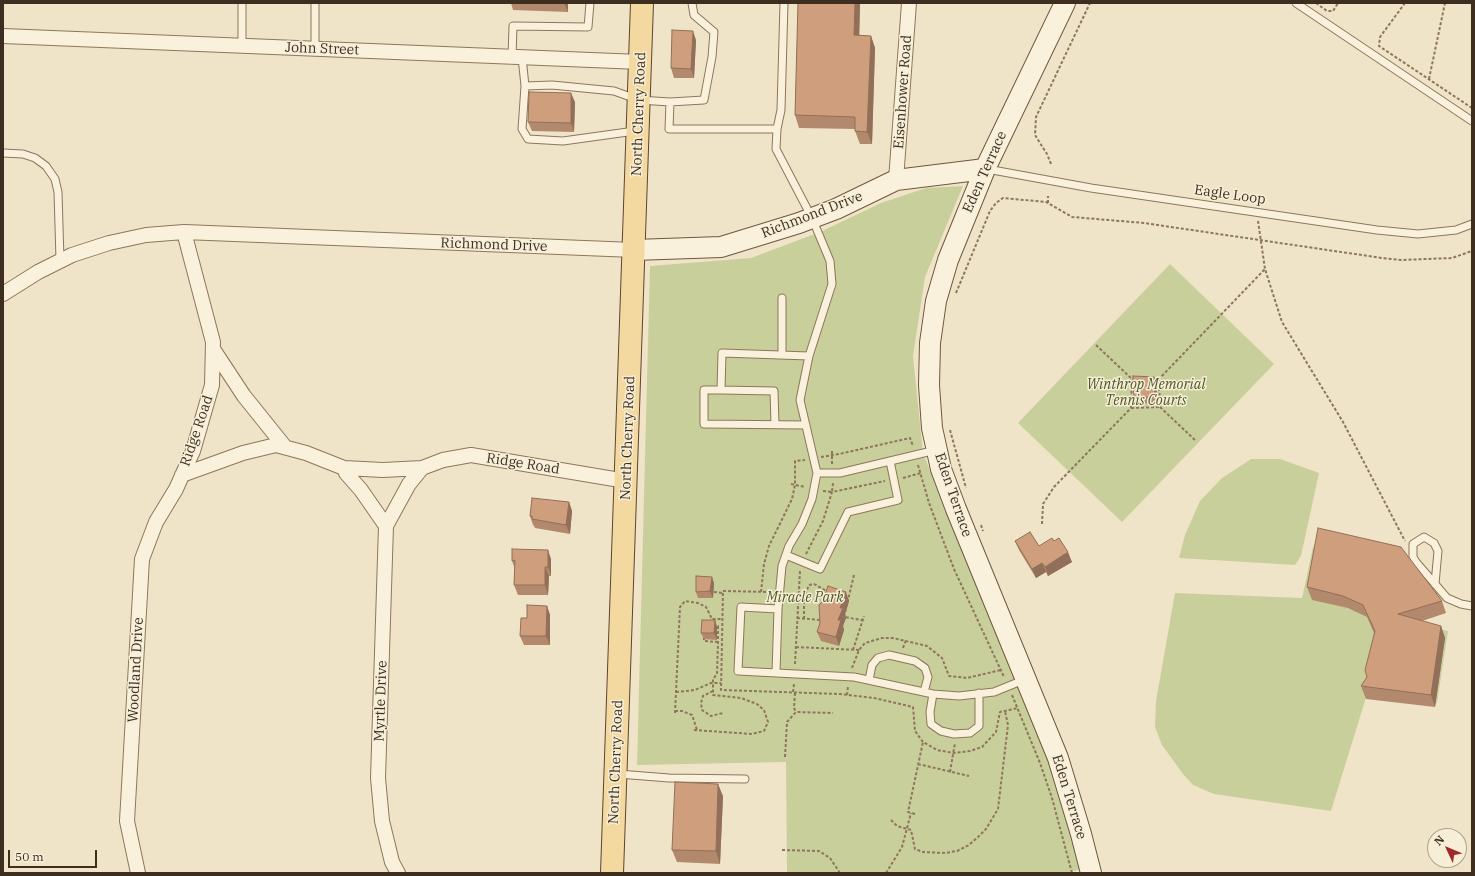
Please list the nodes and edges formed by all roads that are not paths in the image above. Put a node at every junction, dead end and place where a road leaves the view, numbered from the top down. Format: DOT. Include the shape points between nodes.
graph roads {
  1 [pos="242,3"];
  2 [pos="315,3"];
  3 [pos="590,3"];
  4 [pos="642,3"];
  5 [pos="692,3"];
  6 [pos="784,3"];
  7 [pos="910,3"];
  8 [pos="1065,3"];
  9 [pos="1296,3"];
  10 [pos="3,36"];
  11 [pos="242,46"];
  12 [pos="315,49"];
  13 [pos="517,57"];
  14 [pos="640,62"];
  15 [pos="525,86"];
  16 [pos="639,100"];
  17 [pos="670,102"];
  18 [pos="1472,121"];
  19 [pos="777,129"];
  20 [pos="638,131"];
  21 [pos="3,153"];
  22 [pos="985,169"];
  23 [pos="896,180"];
  24 [pos="812,218"];
  25 [pos="1472,224"];
  26 [pos="184,232"];
  27 [pos="634,250"];
  28 [pos="60,260"];
  29 [pos="3,294"];
  30 [pos="782,298"];
  31 [pos="213,349"];
  32 [pos="782,355"];
  33 [pos="809,356"];
  34 [pos="721,390"];
  35 [pos="775,424"];
  36 [pos="806,426"];
  37 [pos="285,447"];
  38 [pos="937,450"];
  39 [pos="890,461"];
  40 [pos="344,468"];
  41 [pos="422,468"];
  42 [pos="817,473"];
  43 [pos="182,475"];
  44 [pos="626,481"];
  45 [pos="386,526"];
  46 [pos="786,555"];
  47 [pos="1435,584"];
  48 [pos="1472,606"];
  49 [pos="778,609"];
  50 [pos="776,673"];
  51 [pos="1026,679"];
  52 [pos="869,680"];
  53 [pos="924,692"];
  54 [pos="979,693"];
  55 [pos="933,694"];
  56 [pos="616,774"];
  57 [pos="745,779"];
  58 [pos="138,873"];
  59 [pos="398,873"];
  60 [pos="612,873"];
  61 [pos="1091,873"];
  1 -- 11 [label="lane"];
  2 -- 12 [label="lane"];
  3 -- 13 [label="lane" via="588,27 513,26"];
  4 -- 14 [label="main road, North Cherry Road"];
  5 -- 17 [label="lane" via="694,15 714,32 704,100"];
  6 -- 19 [label="lane" via="781,110"];
  7 -- 23 [label="street, Eisenhower Road"];
  8 -- 22 [label="street, Eden Terrace"];
  9 -- 18 [label="lane"];
  10 -- 11 [label="street, John Street"];
  11 -- 12 [label="street, John Street"];
  12 -- 13 [label="street, John Street"];
  13 -- 14 [label="street, John Street"];
  13 -- 15 [label="lane"];
  14 -- 16 [label="main road, North Cherry Road"];
  15 -- 16 [label="lane" via="552,85 614,91"];
  15 -- 20 [label="lane" via="522,129 528,139 563,141"];
  16 -- 17 [label="lane"];
  16 -- 20 [label="main road, North Cherry Road"];
  17 -- 19 [label="lane" via="669,129"];
  19 -- 24 [label="lane" via="776,148"];
  20 -- 27 [label="main road, North Cherry Road"];
  21 -- 28 [label="lane" via="23,154 35,158 46,166 55,179 58,192"];
  22 -- 23 [label="street, Richmond Drive"];
  22 -- 25 [label="lane, Eagle Loop" via="1091,188 1384,231 1418,234 1456,230"];
  22 -- 38 [label="street, Eden Terrace" via="948,260 936,301 928,385"];
  23 -- 24 [label="street, Richmond Drive"];
  24 -- 27 [label="street, Richmond Drive" via="721,247"];
  24 -- 33 [label="lane" via="830,261 832,284"];
  26 -- 27 [label="street, Richmond Drive"];
  26 -- 28 [label="street, Richmond Drive" via="146,235 109,243"];
  26 -- 31 [label="street, Ridge Road"];
  27 -- 44 [label="main road, North Cherry Road"];
  28 -- 29 [label="street, Richmond Drive"];
  30 -- 32 [label="lane"];
  31 -- 37 [label="street, Ridge Road" via="244,396"];
  31 -- 43 [label="street, Ridge Road" via="212,385 193,451"];
  32 -- 33 [label="lane"];
  32 -- 34 [label="lane" via="722,353"];
  33 -- 36 [label="lane" via="800,400"];
  34 -- 35 [label="lane" via="774,391"];
  34 -- 35 [label="lane" via="704,390 704,424"];
  35 -- 36 [label="lane"];
  36 -- 42 [label="lane"];
  37 -- 40 [label="street, Ridge Road"];
  37 -- 43 [label="street, Ridge Road" via="276,445 243,453"];
  38 -- 39 [label="lane"];
  38 -- 51 [label="street, Eden Terrace" via="956,510"];
  39 -- 42 [label="lane" via="840,473"];
  39 -- 46 [label="lane" via="898,500 848,512 820,569"];
  40 -- 41 [label="street, Ridge Road"];
  40 -- 45 [label="street"];
  41 -- 44 [label="street, Ridge Road" via="443,460 471,455"];
  41 -- 45 [label="street"];
  42 -- 46 [label="lane" via="812,499"];
  43 -- 58 [label="street, Woodland Drive" via="156,522 142,559 127,821"];
  44 -- 56 [label="main road, North Cherry Road"];
  45 -- 59 [label="street, Myrtle Drive" via="378,778 382,821 392,862"];
  46 -- 49 [label="lane" via="780,581"];
  47 -- 47 [label="lane" via="1438,550 1434,543 1424,537 1413,546 1413,557"];
  47 -- 48 [label="lane" via="1447,598"];
  49 -- 50 [label="lane"];
  49 -- 50 [label="lane" via="741,607 738,671"];
  50 -- 52 [label="lane"];
  51 -- 54 [label="lane" via="994,692"];
  51 -- 61 [label="street, Eden Terrace" via="1058,758"];
  52 -- 53 [label="lane"];
  52 -- 53 [label="lane" via="872,665 878,658 888,655 915,661 925,668 928,677"];
  53 -- 55 [label="lane"];
  54 -- 55 [label="lane" via="958,696"];
  54 -- 55 [label="lane" via="979,726 970,734 941,731 931,724"];
  56 -- 57 [label="lane"];
  56 -- 60 [label="main road, North Cherry Road"];
}
